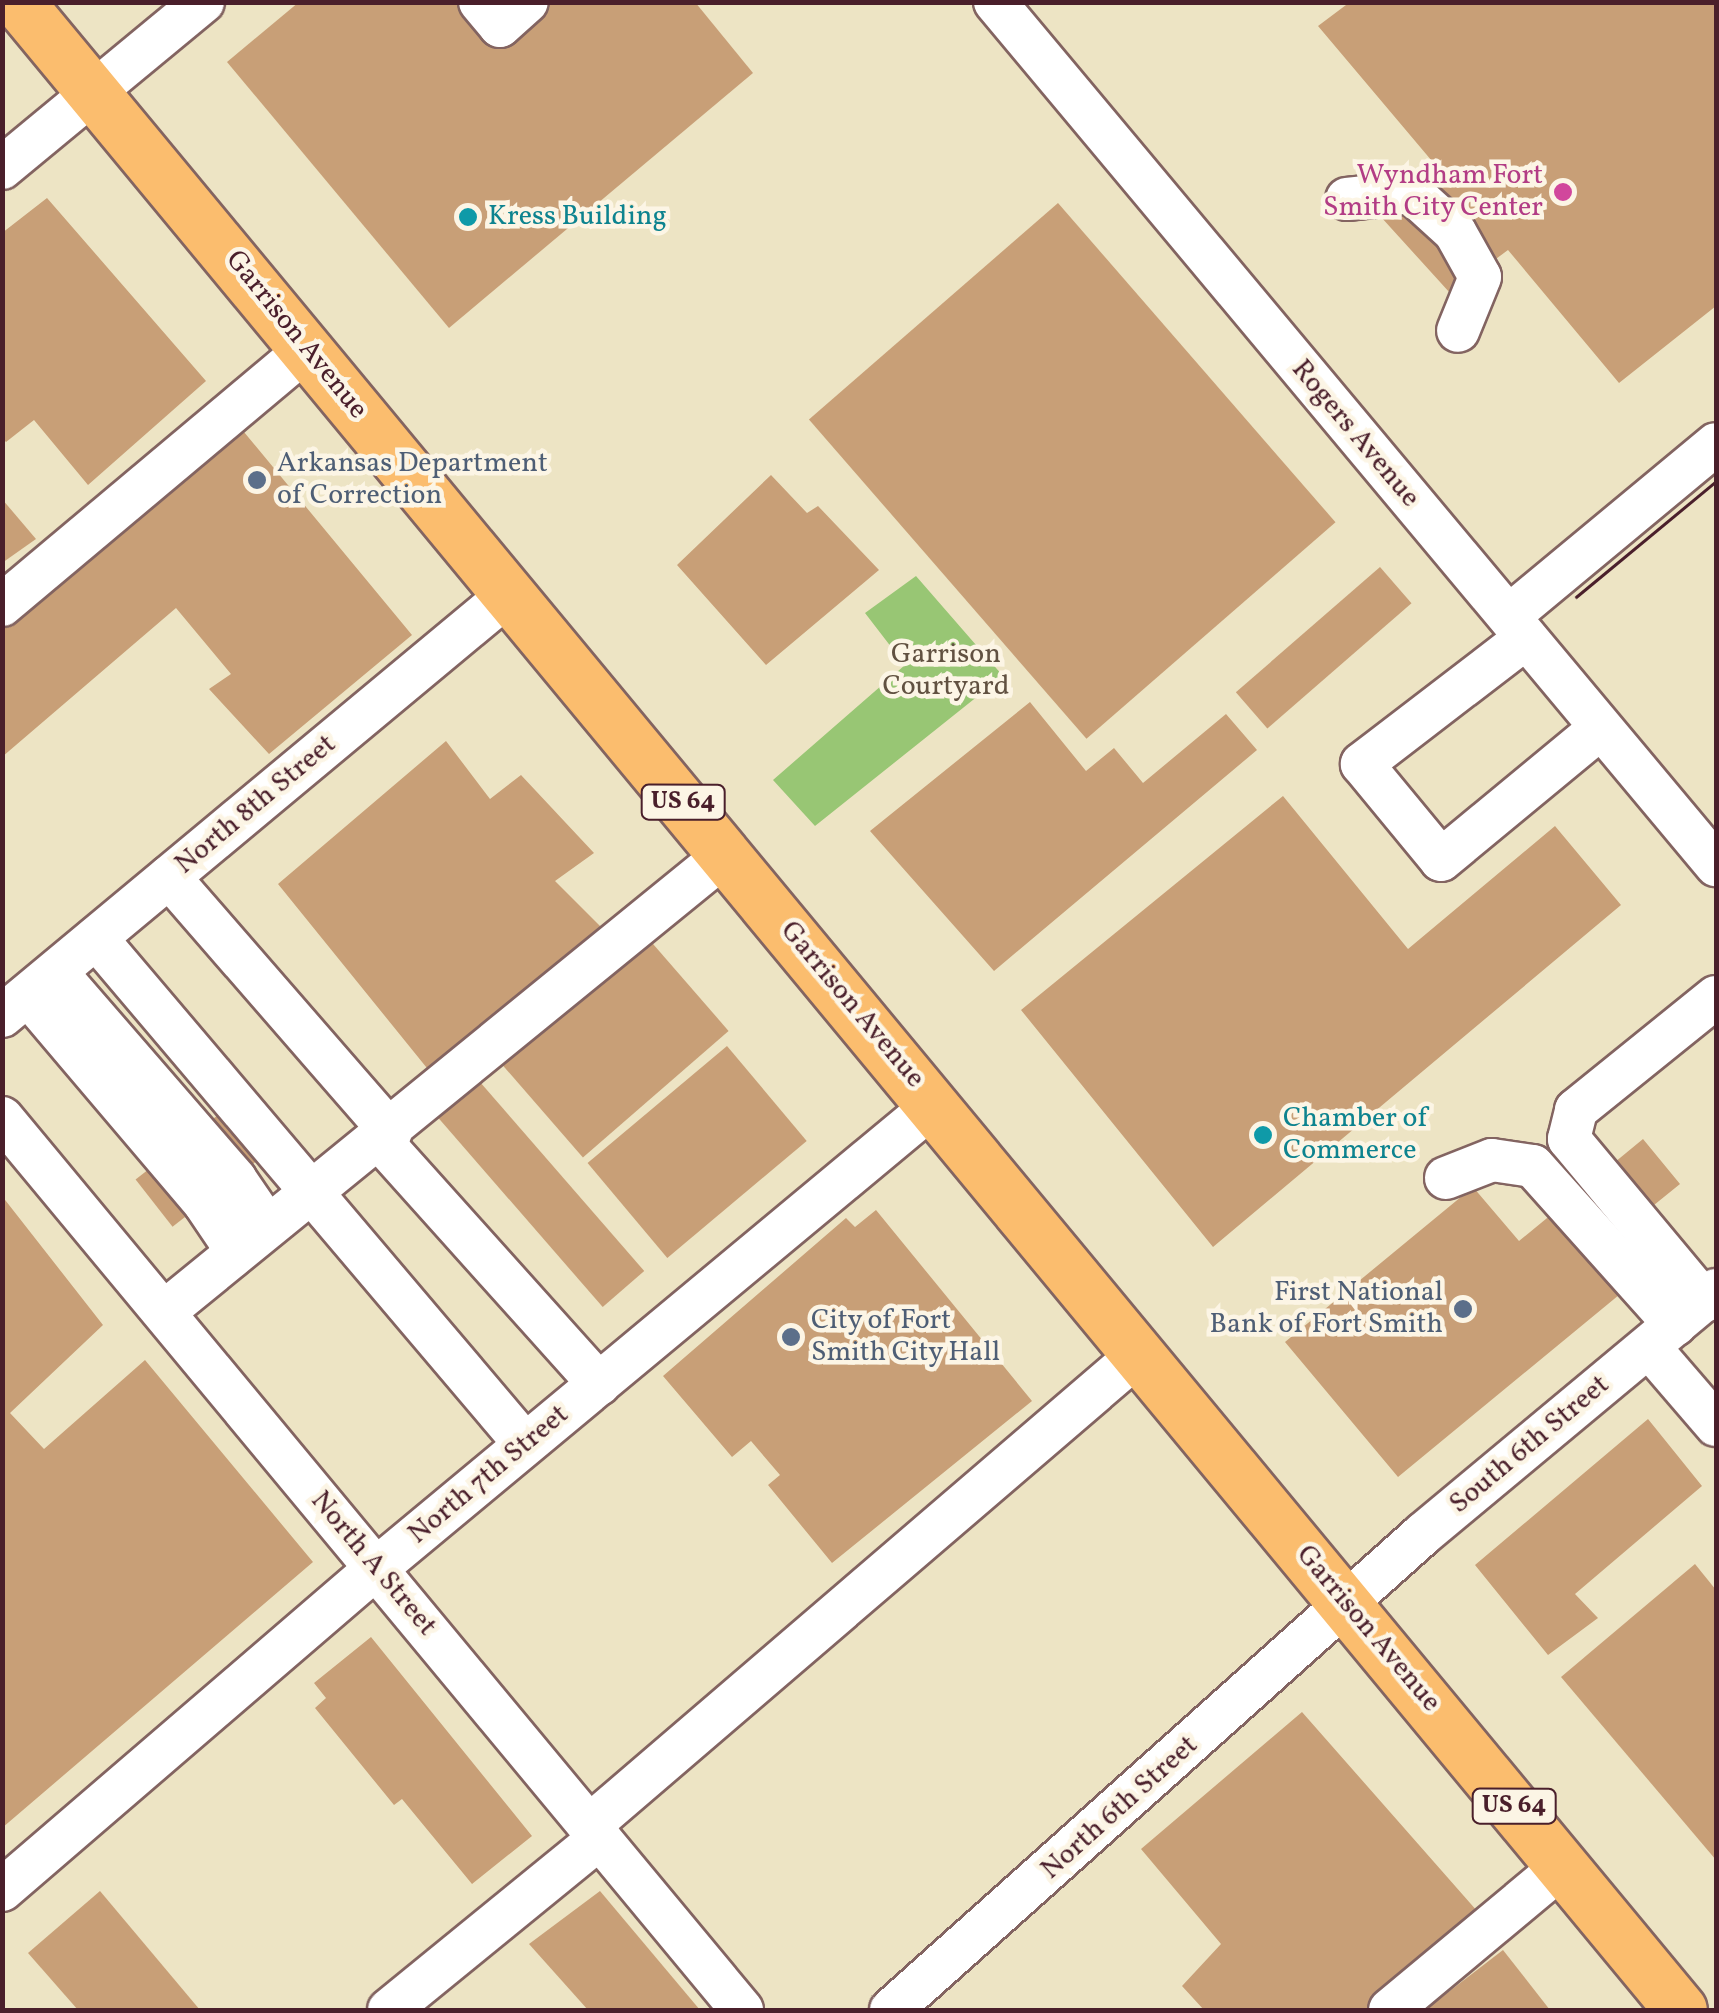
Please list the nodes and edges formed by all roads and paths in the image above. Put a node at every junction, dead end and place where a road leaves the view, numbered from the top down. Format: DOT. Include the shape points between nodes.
graph roads {
  1 [pos="18,2"];
  2 [pos="202,2"];
  3 [pos="480,2"];
  4 [pos="528,2"];
  5 [pos="995,2"];
  6 [pos="93,94"];
  7 [pos="2,168"];
  8 [pos="1347,200"];
  9 [pos="1458,331"];
  10 [pos="307,348"];
  11 [pos="1716,444"];
  12 [pos="509,594"];
  13 [pos="2,605"];
  14 [pos="1517,627"];
  15 [pos="1598,730"];
  16 [pos="726,854"];
  17 [pos="1716,865"];
  18 [pos="169,877"];
  19 [pos="96,938"];
  20 [pos="29,994"];
  21 [pos="1716,997"];
  22 [pos="96,1049"];
  23 [pos="935,1104"];
  24 [pos="2,1118"];
  25 [pos="385,1136"];
  26 [pos="1554,1155"];
  27 [pos="1446,1178"];
  28 [pos="310,1194"];
  29 [pos="240,1250"];
  30 [pos="1656,1277"];
  31 [pos="164,1312"];
  32 [pos="1686,1316"];
  33 [pos="1139,1354"];
  34 [pos="598,1384"];
  35 [pos="1716,1425"];
  36 [pos="526,1444"];
  37 [pos="376,1568"];
  38 [pos="1347,1602"];
  39 [pos="594,1832"];
  40 [pos="1563,1866"];
  41 [pos="2,1890"];
  42 [pos="390,2010"];
  43 [pos="742,2010"];
  44 [pos="891,2010"];
  45 [pos="1390,2010"];
  46 [pos="1681,2010"];
  1 -- 6 [label="main road, Garrison Avenue / US 64"];
  2 -- 6 [label="street"];
  3 -- 4 [label="street" via="500,26"];
  5 -- 14 [label="street, Rogers Avenue"];
  6 -- 7 [label="street"];
  6 -- 10 [label="main road, Garrison Avenue / US 64"];
  8 -- 9 [label="street" via="1411,192 1455,232 1480,278"];
  10 -- 12 [label="main road, Garrison Avenue / US 64"];
  10 -- 13 [label="street"];
  11 -- 14 [label="street"];
  12 -- 16 [label="main road, Garrison Avenue / US 64"];
  12 -- 18 [label="street, North 8th Street"];
  14 -- 15 [label="street, Rogers Avenue"];
  14 -- 15 [label="street" via="1362,764 1441,860"];
  15 -- 17 [label="street, Rogers Avenue"];
  16 -- 23 [label="main road, Garrison Avenue / US 64"];
  16 -- 25 [label="street"];
  18 -- 19 [label="street, North 8th Street"];
  18 -- 25 [label="street"];
  19 -- 20 [label="street, North 8th Street"];
  19 -- 28 [label="street"];
  20 -- 22 [label="street"];
  21 -- 26 [label="street" via="1576,1110"];
  22 -- 29 [label="street" via="235,1179"];
  22 -- 29 [label="street" via="99,1109 213,1247"];
  23 -- 33 [label="main road, Garrison Avenue / US 64"];
  23 -- 34 [label="street, North 7th Street"];
  24 -- 31 [label="street, North A Street"];
  25 -- 28 [label="street"];
  25 -- 34 [label="street"];
  26 -- 27 [label="street" via="1492,1160"];
  26 -- 30 [label="street"];
  26 -- 30 [label="street" via="1593,1140 1677,1237"];
  28 -- 29 [label="street"];
  28 -- 36 [label="street"];
  29 -- 31 [label="street"];
  30 -- 32 [label="street"];
  31 -- 37 [label="street, North A Street"];
  32 -- 35 [label="street"];
  32 -- 38 [label="street, South 6th Street"];
  33 -- 38 [label="main road, Garrison Avenue / US 64"];
  33 -- 39 [label="street"];
  34 -- 36 [label="street, North 7th Street"];
  36 -- 37 [label="street, North 7th Street"];
  37 -- 39 [label="street, North A Street"];
  37 -- 41 [label="street, North 7th Street"];
  38 -- 40 [label="main road, Garrison Avenue / US 64"];
  38 -- 44 [label="street, North 6th Street"];
  39 -- 42 [label="street"];
  39 -- 43 [label="street, North A Street"];
  40 -- 45 [label="street"];
  40 -- 46 [label="main road, Garrison Avenue / US 64"];
}
